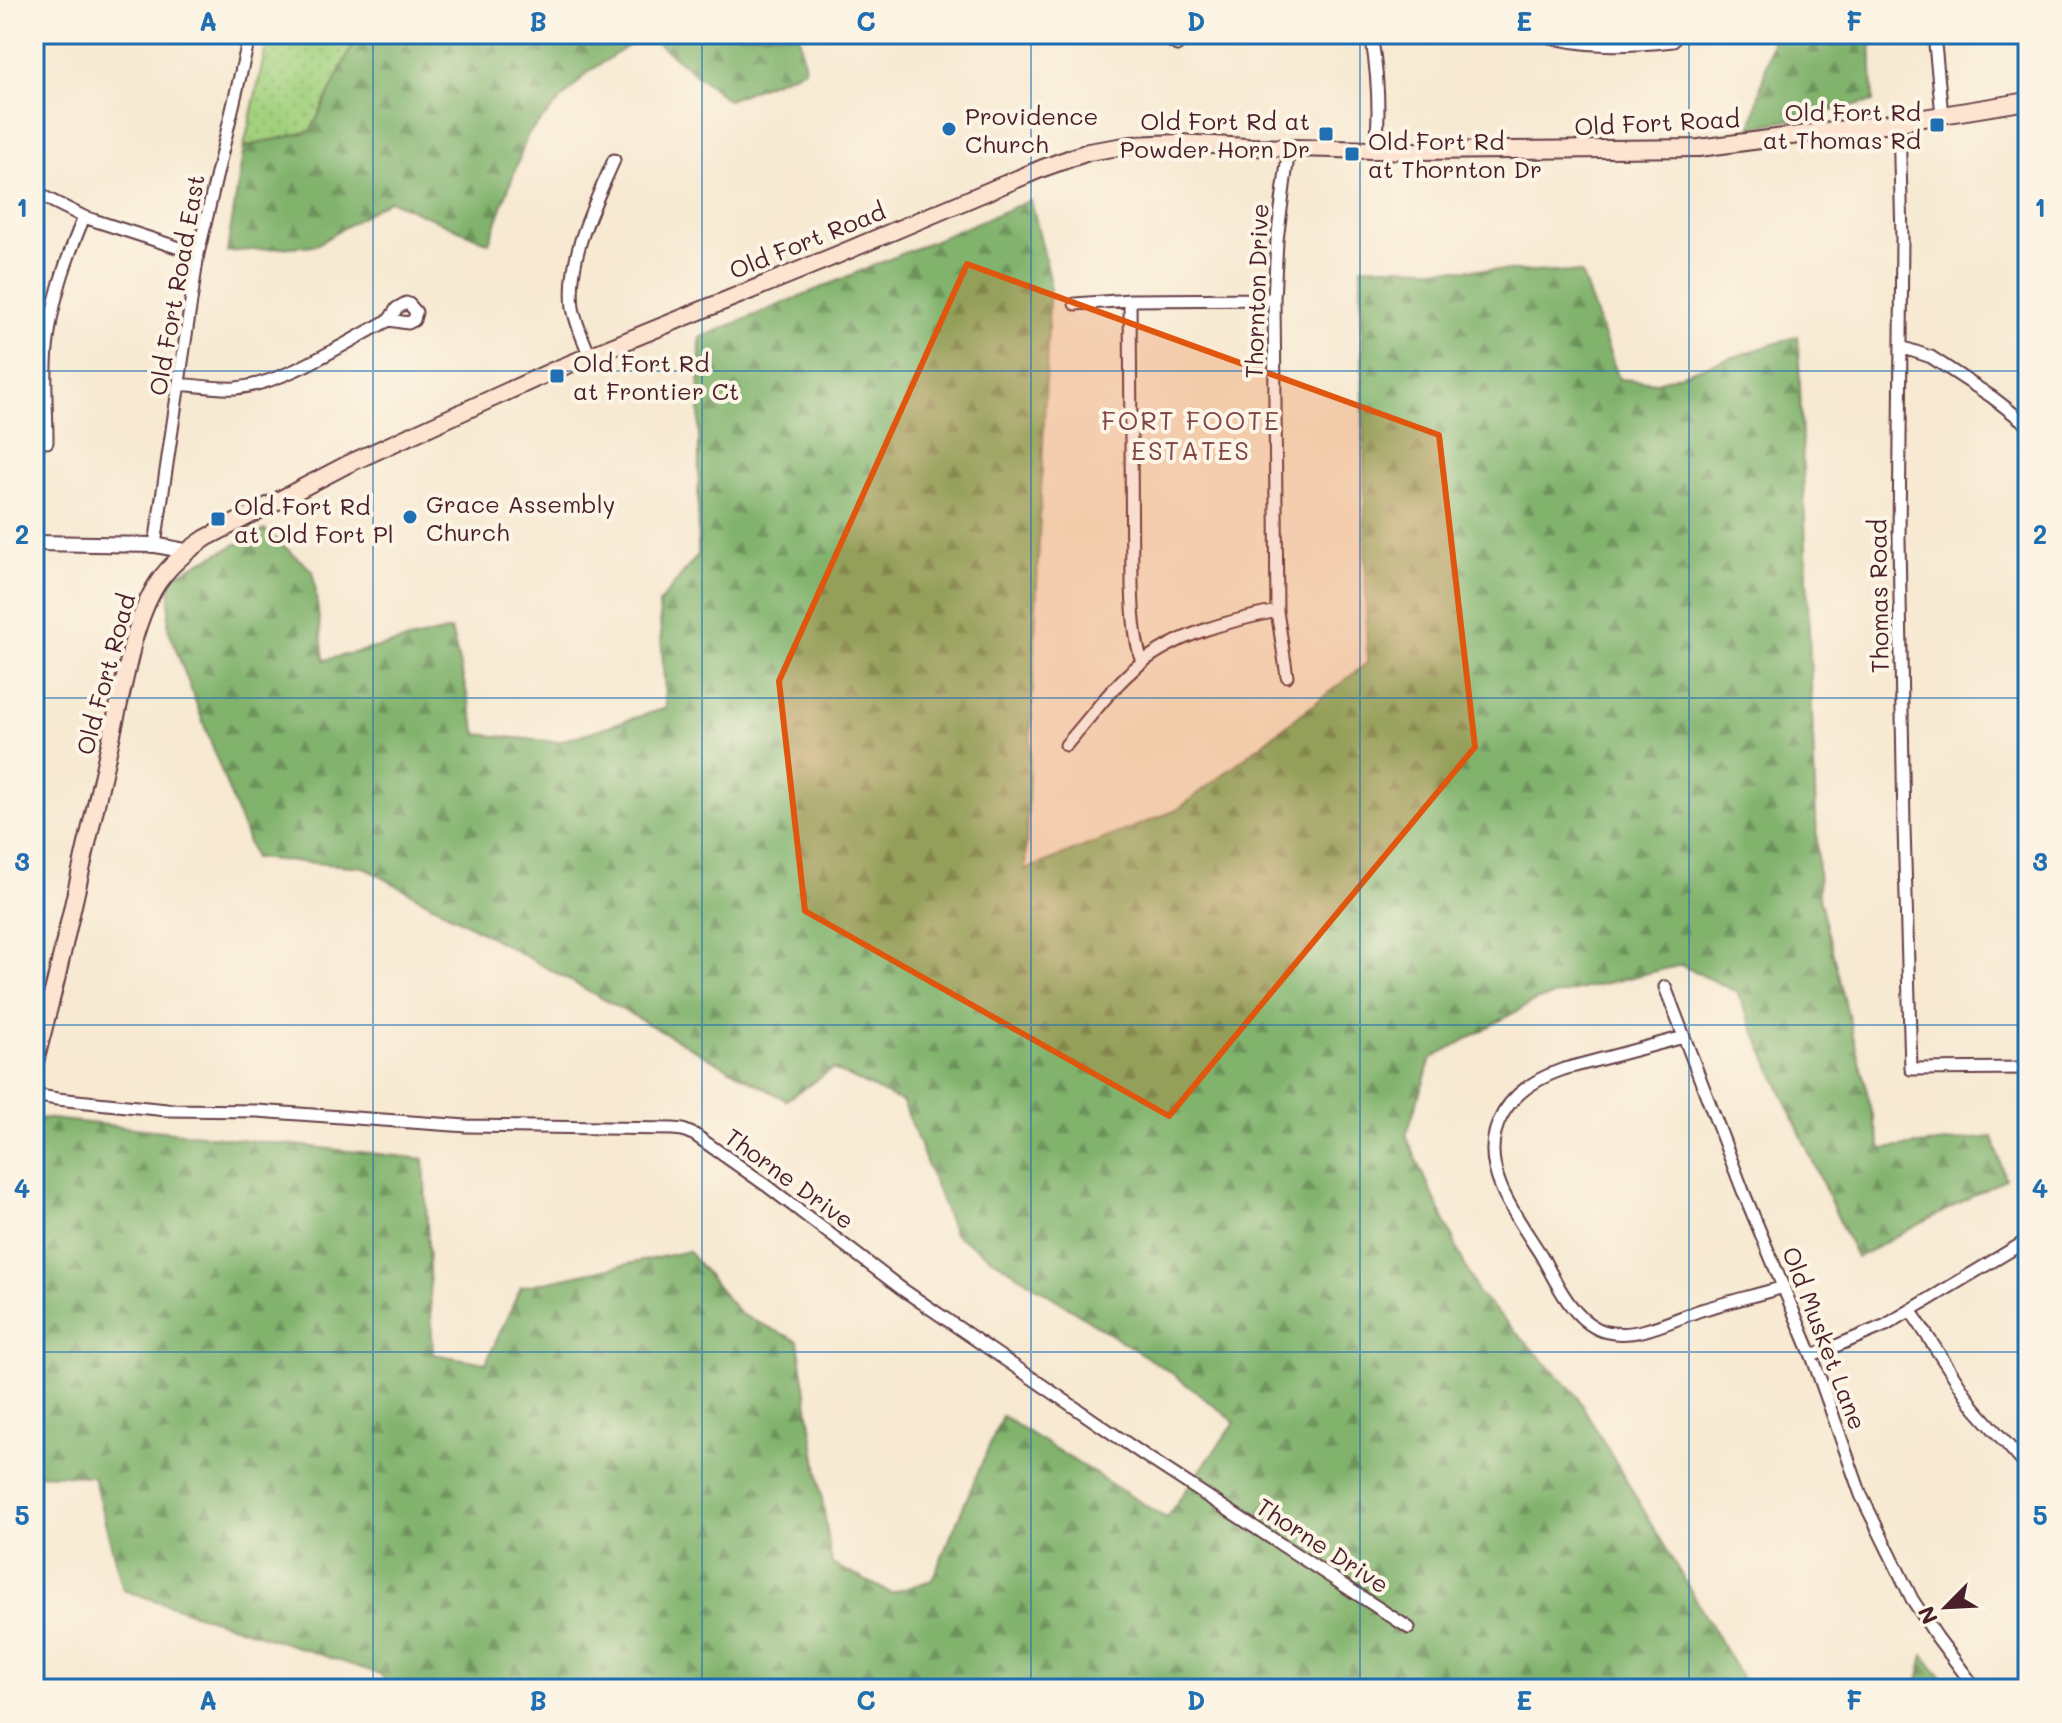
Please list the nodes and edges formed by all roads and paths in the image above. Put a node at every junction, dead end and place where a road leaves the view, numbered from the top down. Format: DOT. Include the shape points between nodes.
graph roads {
  1 [pos="250,34"];
  2 [pos="1160,34"];
  3 [pos="1392,34"];
  4 [pos="1540,34"];
  5 [pos="1934,34"];
  6 [pos="1370,37"];
  7 [pos="1673,41"];
  8 [pos="1177,45"];
  9 [pos="2028,101"];
  10 [pos="1942,115"];
  11 [pos="1899,122"];
  12 [pos="1289,148"];
  13 [pos="1376,150"];
  14 [pos="614,160"];
  15 [pos="34,192"];
  16 [pos="84,217"];
  17 [pos="198,254"];
  18 [pos="1274,299"];
  19 [pos="1130,300"];
  20 [pos="1075,304"];
  21 [pos="389,320"];
  22 [pos="1901,347"];
  23 [pos="589,354"];
  24 [pos="180,384"];
  25 [pos="2028,425"];
  26 [pos="47,442"];
  27 [pos="34,543"];
  28 [pos="155,545"];
  29 [pos="186,551"];
  30 [pos="1277,611"];
  31 [pos="1142,662"];
  32 [pos="1287,676"];
  33 [pos="1066,745"];
  34 [pos="1665,987"];
  35 [pos="1684,1037"];
  36 [pos="34,1066"];
  37 [pos="2028,1068"];
  38 [pos="34,1095"];
  39 [pos="2028,1240"];
  40 [pos="1784,1287"];
  41 [pos="1911,1311"];
  42 [pos="1812,1356"];
  43 [pos="2028,1468"];
  44 [pos="1409,1628"];
  45 [pos="1976,1689"];
  1 -- 17 [label="street, Old Fort Road East"];
  2 -- 8 [label="street"];
  3 -- 6 [label="street"];
  4 -- 7 [label="street" via="1592,45"];
  5 -- 10 [label="street"];
  6 -- 13 [label="street" via="1379,104"];
  9 -- 10 [label="main road, Old Fort Road"];
  10 -- 11 [label="main road, Old Fort Road"];
  11 -- 13 [label="main road, Old Fort Road" via="1699,148"];
  11 -- 22 [label="street, Thomas Road"];
  12 -- 13 [label="main road, Old Fort Road"];
  12 -- 18 [label="street, Thornton Drive"];
  12 -- 23 [label="main road, Old Fort Road" via="1180,143 1088,152"];
  14 -- 23 [label="street" via="574,271 575,318"];
  15 -- 16 [label="street"];
  16 -- 17 [label="street"];
  16 -- 26 [label="street" via="53,307 47,349"];
  17 -- 24 [label="street, Old Fort Road East"];
  18 -- 19 [label="street"];
  18 -- 30 [label="street, Thornton Drive"];
  19 -- 20 [label="street"];
  19 -- 31 [label="street" via="1132,586"];
  21 -- 24 [label="street" via="265,382 237,388"];
  22 -- 25 [label="street" via="1931,357"];
  22 -- 37 [label="street, Thomas Road" via="1899,571 1911,1069"];
  23 -- 29 [label="main road, Old Fort Road" via="348,464"];
  24 -- 28 [label="street, Old Fort Road East"];
  27 -- 28 [label="street"];
  28 -- 29 [label="street"];
  29 -- 36 [label="main road, Old Fort Road" via="157,582 139,622"];
  30 -- 31 [label="street" via="1215,626"];
  30 -- 32 [label="street, Thornton Drive"];
  31 -- 33 [label="street"];
  34 -- 35 [label="street, Old Musket Lane"];
  35 -- 40 [label="street, Old Musket Lane"];
  35 -- 40 [label="street" via="1564,1069 1524,1090 1497,1121 1493,1146 1500,1185 1565,1295 1593,1327 1639,1331"];
  38 -- 44 [label="street, Thorne Drive" via="167,1110 467,1126 683,1130 766,1185 902,1289"];
  39 -- 41 [label="street"];
  40 -- 42 [label="street, Old Musket Lane"];
  41 -- 42 [label="street"];
  41 -- 43 [label="street" via="1974,1407"];
  42 -- 45 [label="street, Old Musket Lane" via="1861,1495 1895,1567 1920,1612"];
}
